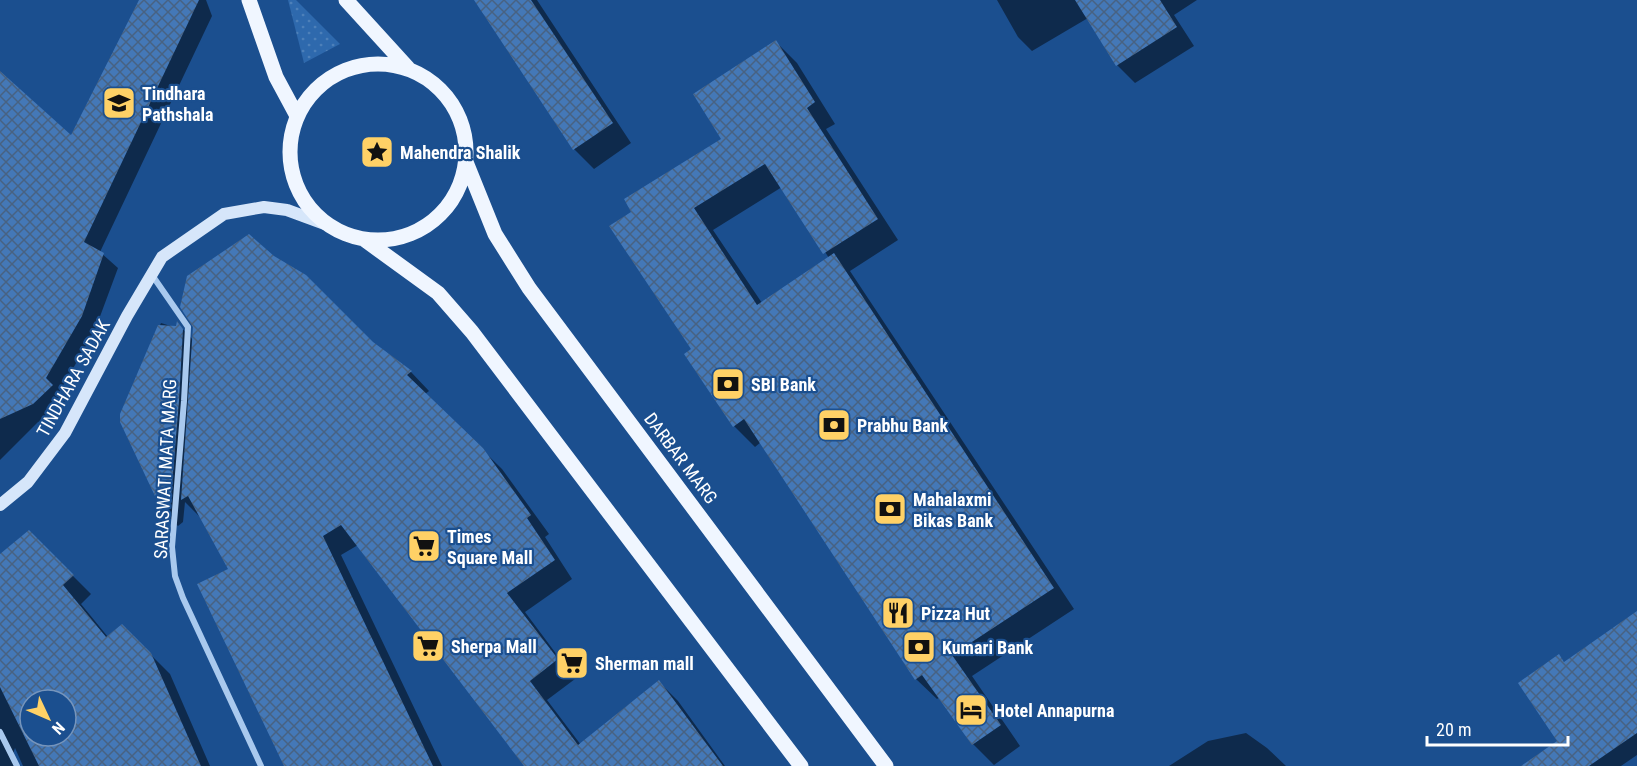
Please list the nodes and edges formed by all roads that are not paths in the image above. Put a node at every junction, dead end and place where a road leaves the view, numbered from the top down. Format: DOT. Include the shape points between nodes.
graph roads {
  1 [pos="249,0"];
  2 [pos="346,0"];
  3 [pos="408,68"];
  4 [pos="297,116"];
  5 [pos="466,162"];
  6 [pos="325,224"];
  7 [pos="365,240"];
  8 [pos="152,274"];
  9 [pos="0,505"];
  10 [pos="0,732"];
  11 [pos="16,766"];
  12 [pos="261,766"];
  13 [pos="801,766"];
  14 [pos="886,766"];
  1 -- 4 [label="main road" via="276,77"];
  2 -- 3 [label="main road"];
  3 -- 4 [label="main road" via="382,63 355,66 331,77 311,94"];
  3 -- 5 [label="main road" via="429,79 459,116"];
  4 -- 6 [label="main road" via="289,163 296,187"];
  5 -- 7 [label="main road" via="458,189 442,213 420,230 393,239"];
  5 -- 14 [label="main road, DARBAR MARG" via="495,234 530,288"];
  6 -- 7 [label="main road" via="344,235"];
  6 -- 8 [label="main road, TINDHARA SADAK" via="286,210 264,207 224,214 162,256"];
  7 -- 13 [label="main road" via="438,293 472,332"];
  8 -- 9 [label="main road, TINDHARA SADAK" via="65,434 28,482"];
  8 -- 12 [label="street, SARASWATI MATA MARG" via="188,327 172,547 175,576"];
  10 -- 11 [label="street"];
}
